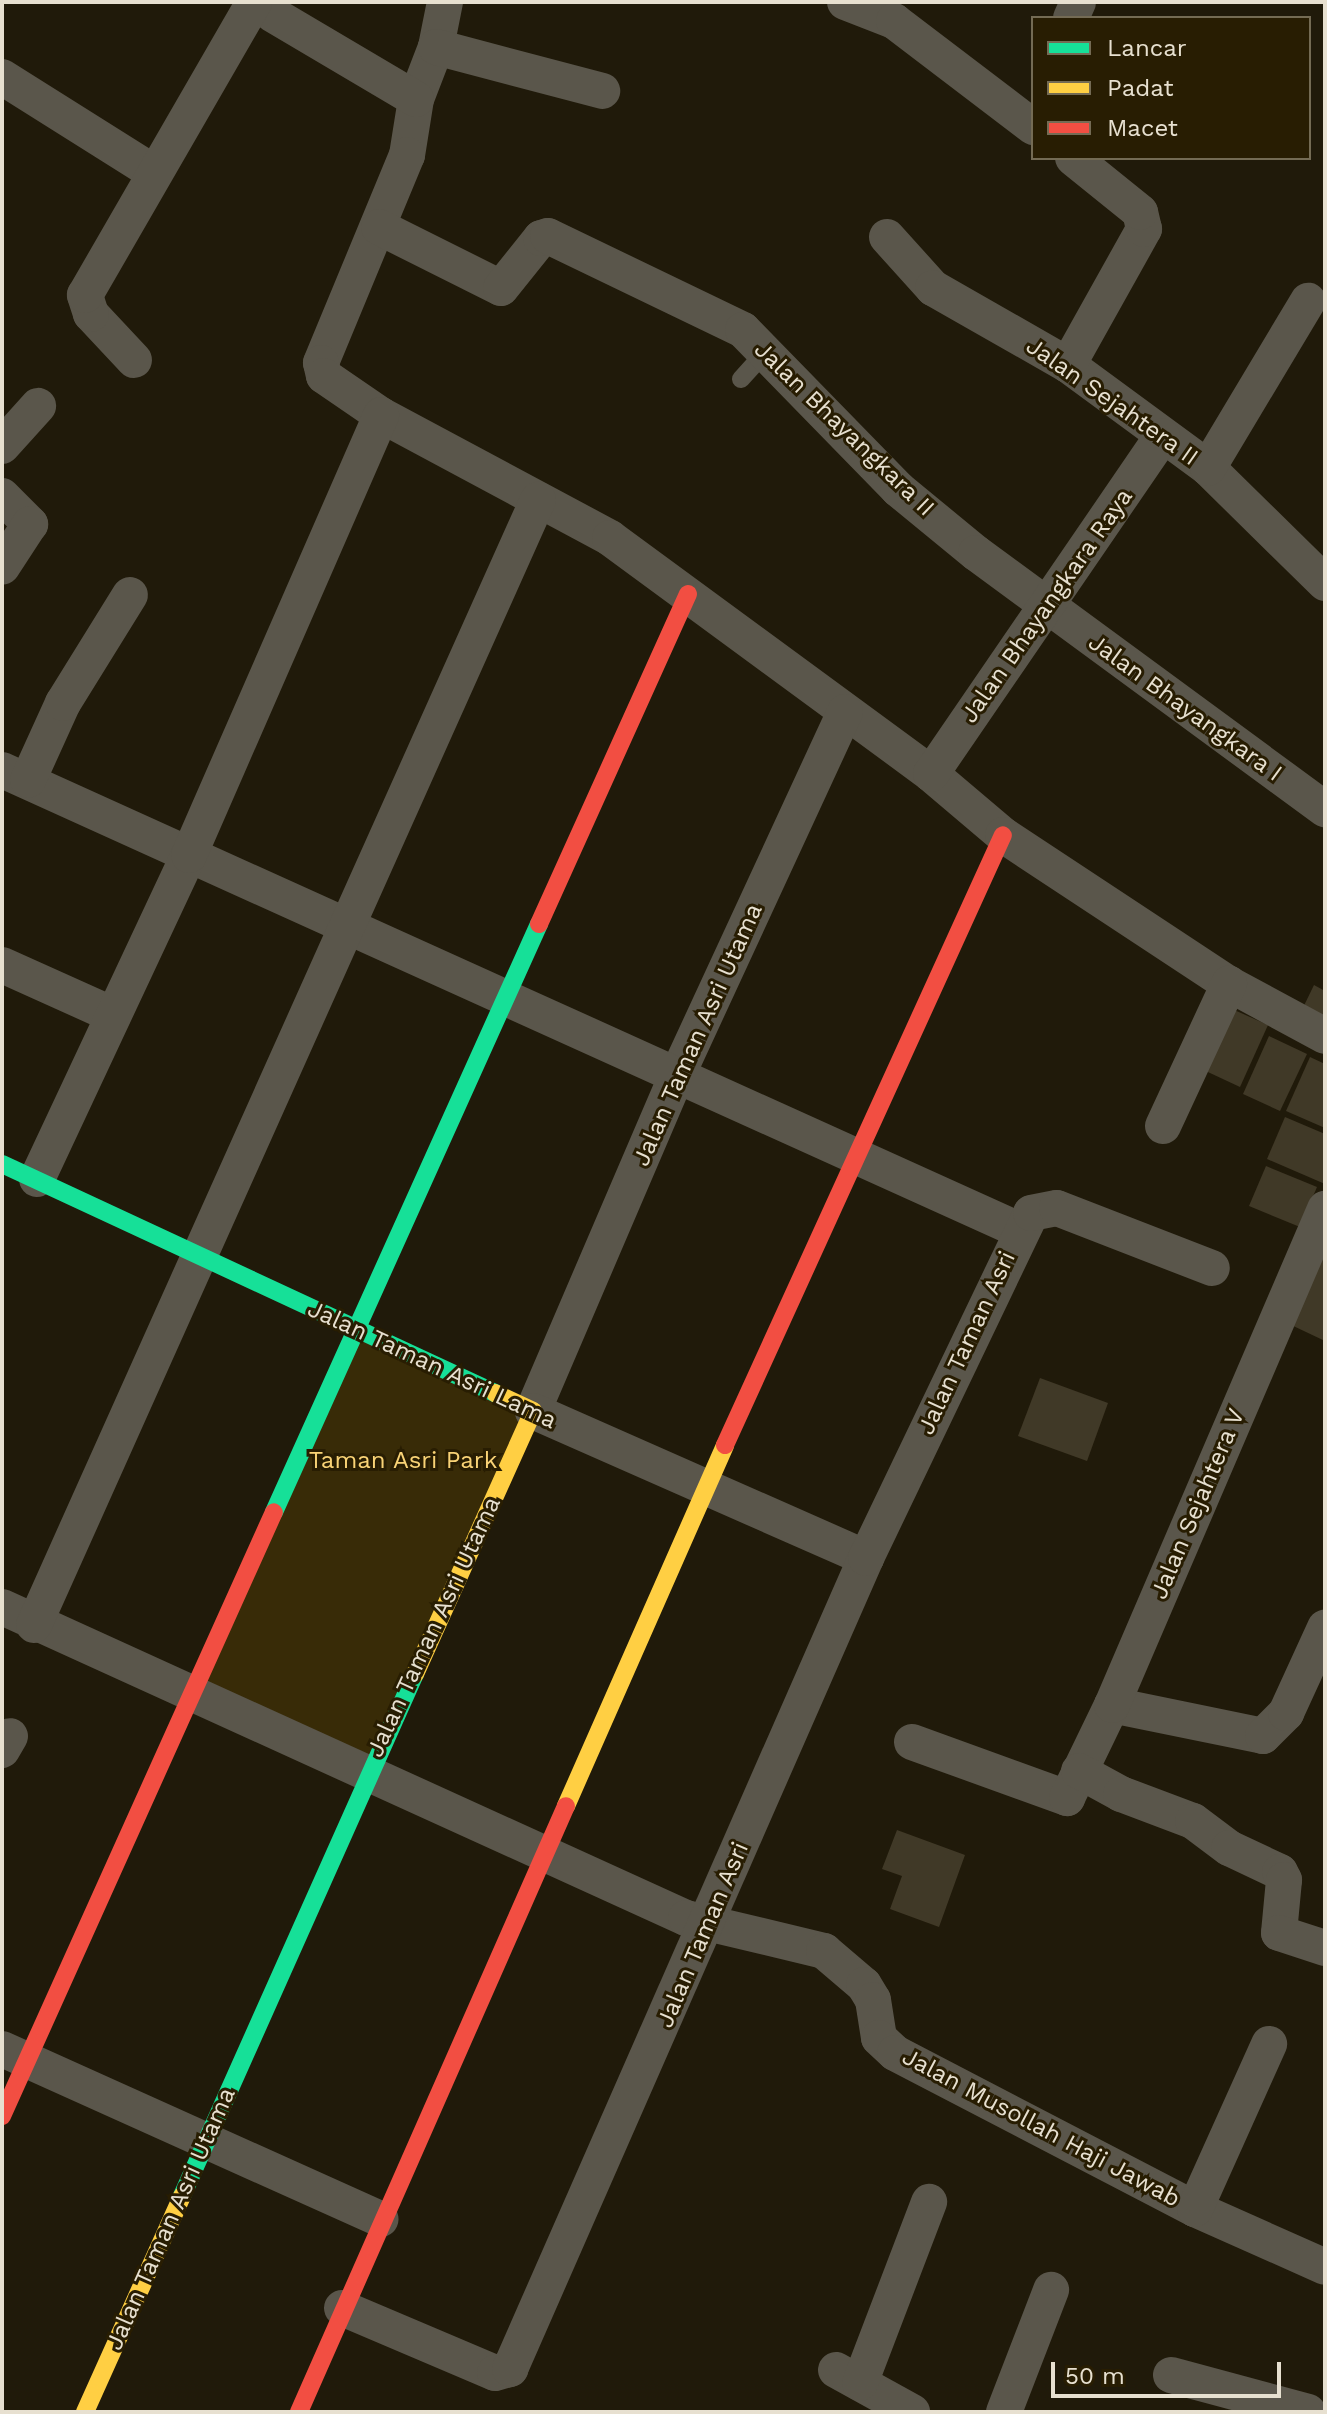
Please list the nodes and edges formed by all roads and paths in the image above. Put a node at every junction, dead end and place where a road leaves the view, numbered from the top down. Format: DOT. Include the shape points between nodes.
graph roads {
  1 [pos="445,2"];
  2 [pos="845,2"];
  3 [pos="263,8"];
  4 [pos="436,47"];
  5 [pos="2,77"];
  6 [pos="602,91"];
  7 [pos="416,99"];
  8 [pos="1030,118"];
  9 [pos="1075,160"];
  10 [pos="153,172"];
  11 [pos="379,227"];
  12 [pos="887,237"];
  13 [pos="1308,301"];
  14 [pos="766,351"];
  15 [pos="134,360"];
  16 [pos="1068,365"];
  17 [pos="741,379"];
  18 [pos="38,406"];
  19 [pos="381,415"];
  20 [pos="1162,437"];
  21 [pos="3,444"];
  22 [pos="1208,468"];
  23 [pos="2,496"];
  24 [pos="538,500"];
  25 [pos="2,567"];
  26 [pos="1325,583"];
  27 [pos="688,594"];
  28 [pos="130,595"];
  29 [pos="1046,607"];
  30 [pos="845,712"];
  31 [pos="931,774"];
  32 [pos="15,775"];
  33 [pos="1325,809"];
  34 [pos="1003,835"];
  35 [pos="189,855"];
  36 [pos="348,924"];
  37 [pos="2,965"];
  38 [pos="1229,984"];
  39 [pos="506,997"];
  40 [pos="113,1015"];
  41 [pos="1325,1036"];
  42 [pos="677,1075"];
  43 [pos="1163,1126"];
  44 [pos="859,1158"];
  45 [pos="2,1164"];
  46 [pos="37,1179"];
  47 [pos="1325,1209"];
  48 [pos="1019,1230"];
  49 [pos="199,1255"];
  50 [pos="1212,1268"];
  51 [pos="356,1332"];
  52 [pos="533,1411"];
  53 [pos="706,1487"];
  54 [pos="866,1558"];
  55 [pos="2,1607"];
  56 [pos="34,1625"];
  57 [pos="1325,1628"];
  58 [pos="196,1694"];
  59 [pos="1112,1705"];
  60 [pos="912,1742"];
  61 [pos="368,1773"];
  62 [pos="1073,1785"];
  63 [pos="544,1854"];
  64 [pos="709,1925"];
  65 [pos="1325,1948"];
  66 [pos="1269,2044"];
  67 [pos="15,2055"];
  68 [pos="2,2116"];
  69 [pos="206,2142"];
  70 [pos="929,2202"];
  71 [pos="1195,2209"];
  72 [pos="381,2219"];
  73 [pos="1325,2267"];
  74 [pos="1051,2290"];
  75 [pos="342,2308"];
  76 [pos="1171,2375"];
  77 [pos="85,2412"];
  78 [pos="299,2412"];
  79 [pos="912,2412"];
  80 [pos="1004,2412"];
  81 [pos="1308,2412"];
  1 -- 4 [label="street"];
  2 -- 8 [label="street" via="894,21"];
  3 -- 7 [label="street"];
  3 -- 10 [label="street"];
  4 -- 6 [label="street"];
  4 -- 7 [label="street"];
  5 -- 10 [label="street"];
  7 -- 11 [label="street" via="407,155"];
  9 -- 16 [label="street" via="1140,212 1144,229"];
  10 -- 15 [label="street" via="85,295 91,314"];
  11 -- 14 [label="street, Jalan Bhayangkara II" via="501,288 548,236 743,330"];
  11 -- 19 [label="street" via="321,363 331,384"];
  12 -- 16 [label="street, Jalan Sejahtera II" via="933,288"];
  13 -- 22 [label="street"];
  14 -- 17 [label="lane"];
  14 -- 29 [label="street, Jalan Bhayangkara II" via="898,489"];
  16 -- 20 [label="street, Jalan Sejahtera II"];
  18 -- 21 [label="street"];
  19 -- 24 [label="street"];
  19 -- 35 [label="street"];
  20 -- 22 [label="street, Jalan Sejahtera II"];
  20 -- 29 [label="street, Jalan Bhayangkara Raya"];
  22 -- 26 [label="street, Jalan Sejahtera II"];
  23 -- 25 [label="street" via="30,524"];
  24 -- 27 [label="street" via="610,538"];
  24 -- 36 [label="street"];
  27 -- 30 [label="street"];
  27 -- 39 [label="street"];
  28 -- 32 [label="street"];
  29 -- 31 [label="street, Jalan Bhayangkara Raya"];
  29 -- 33 [label="street, Jalan Bhayangkara I"];
  30 -- 31 [label="street"];
  30 -- 42 [label="street, Jalan Taman Asri Utama"];
  31 -- 34 [label="street"];
  32 -- 35 [label="street"];
  34 -- 38 [label="street"];
  34 -- 44 [label="street"];
  35 -- 36 [label="street"];
  35 -- 40 [label="street"];
  36 -- 39 [label="street"];
  36 -- 49 [label="street"];
  37 -- 40 [label="street"];
  38 -- 41 [label="street"];
  38 -- 43 [label="street"];
  39 -- 42 [label="street"];
  39 -- 51 [label="street"];
  40 -- 46 [label="street"];
  42 -- 44 [label="street"];
  42 -- 52 [label="street, Jalan Taman Asri Utama"];
  44 -- 48 [label="street"];
  44 -- 53 [label="street"];
  45 -- 46 [label="street, Jalan Taman Asri Lama"];
  46 -- 49 [label="street, Jalan Taman Asri Lama"];
  47 -- 59 [label="street, Jalan Sejahtera V"];
  48 -- 50 [label="street" via="1031,1213 1057,1208"];
  48 -- 54 [label="street, Jalan Taman Asri"];
  49 -- 51 [label="street, Jalan Taman Asri Lama"];
  49 -- 56 [label="street"];
  51 -- 52 [label="street, Jalan Taman Asri Lama"];
  51 -- 58 [label="street"];
  52 -- 53 [label="street, Jalan Taman Asri Lama"];
  52 -- 61 [label="street, Jalan Taman Asri Utama"];
  53 -- 54 [label="street, Jalan Taman Asri Lama"];
  53 -- 63 [label="street"];
  54 -- 64 [label="street, Jalan Taman Asri"];
  55 -- 56 [label="street, Jalan Musollah Haji Jawab"];
  56 -- 58 [label="street, Jalan Musollah Haji Jawab"];
  57 -- 59 [label="street" via="1286,1713 1263,1736"];
  58 -- 61 [label="street, Jalan Musollah Haji Jawab"];
  58 -- 67 [label="street"];
  59 -- 62 [label="street, Jalan Sejahtera V"];
  60 -- 62 [label="street"];
  61 -- 63 [label="street, Jalan Musollah Haji Jawab"];
  61 -- 69 [label="street, Jalan Taman Asri Utama"];
  62 -- 65 [label="street" via="1121,1794 1188,1818 1229,1848 1280,1872 1284,1880 1279,1933"];
  63 -- 64 [label="street, Jalan Musollah Haji Jawab"];
  63 -- 72 [label="street"];
  64 -- 71 [label="street, Jalan Musollah Haji Jawab" via="824,1951 864,1985 873,2000 879,2038 895,2053"];
  64 -- 75 [label="street, Jalan Taman Asri" via="505,2375"];
  66 -- 71 [label="street"];
  67 -- 68 [label="street"];
  67 -- 69 [label="street"];
  69 -- 72 [label="street"];
  69 -- 77 [label="street, Jalan Taman Asri Utama"];
  70 -- 79 [label="street" via="848,2376"];
  71 -- 73 [label="street, Jalan Musollah Haji Jawab"];
  72 -- 75 [label="street"];
  74 -- 80 [label="street"];
  75 -- 78 [label="street"];
  76 -- 81 [label="street"];
}
